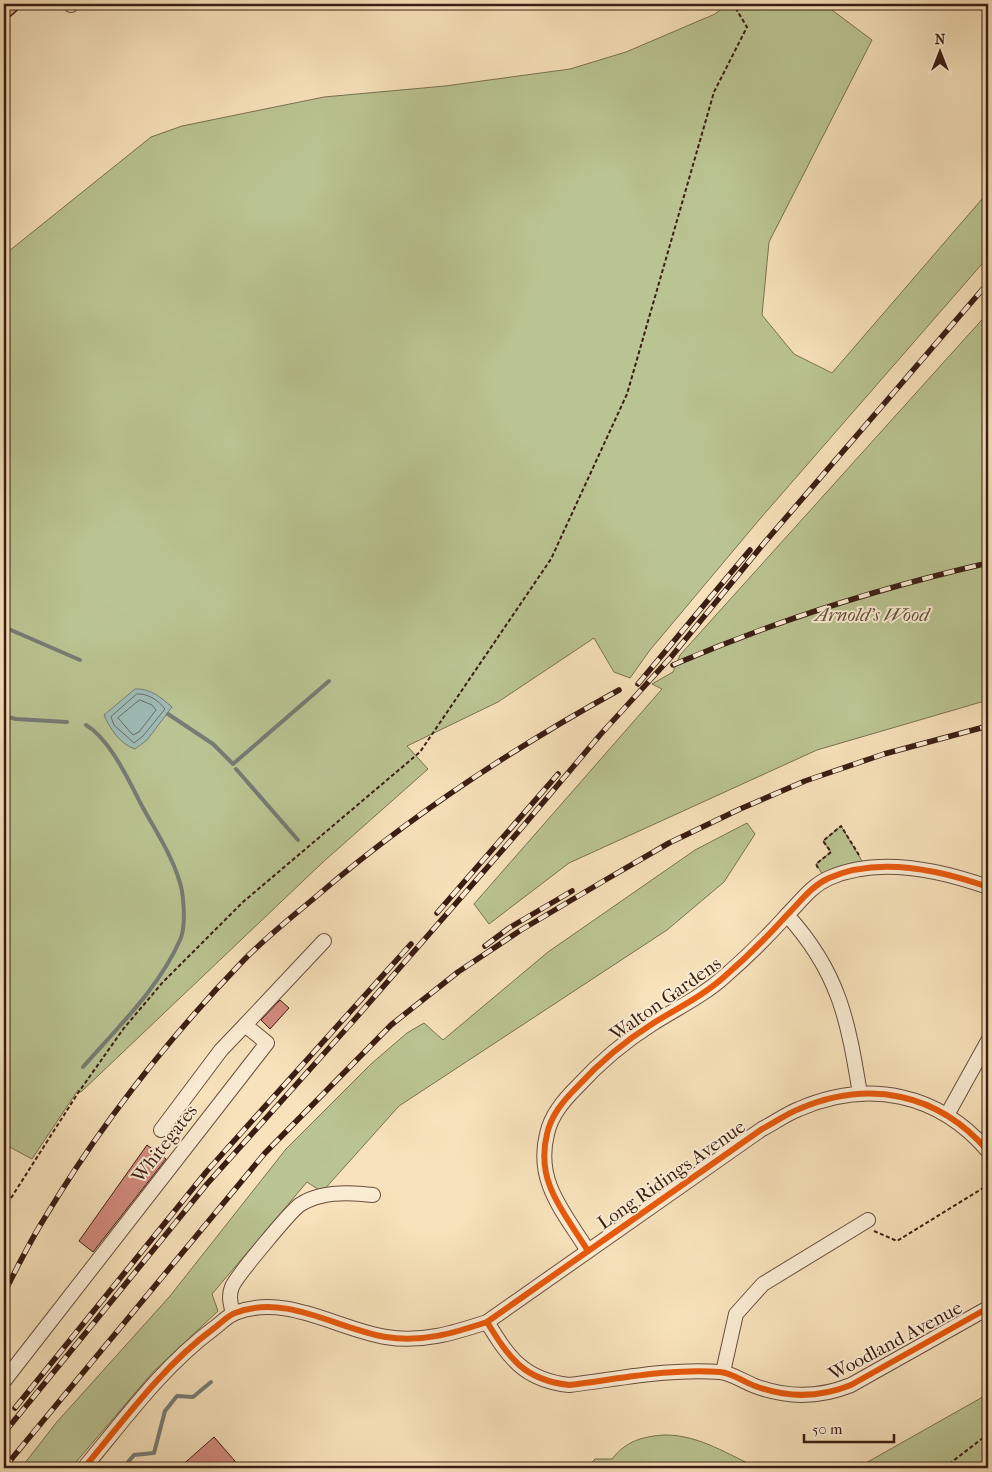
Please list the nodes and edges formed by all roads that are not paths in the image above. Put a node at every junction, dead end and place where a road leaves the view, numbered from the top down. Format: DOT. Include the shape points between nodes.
graph roads {
  1 [pos="11,4"];
  2 [pos="4,10"];
  3 [pos="988,886"];
  4 [pos="788,915"];
  5 [pos="324,941"];
  6 [pos="245,1025"];
  7 [pos="988,1041"];
  8 [pos="860,1094"];
  9 [pos="947,1115"];
  10 [pos="161,1130"];
  11 [pos="988,1151"];
  12 [pos="373,1196"];
  13 [pos="868,1220"];
  14 [pos="588,1251"];
  15 [pos="988,1308"];
  16 [pos="233,1314"];
  17 [pos="486,1322"];
  18 [pos="723,1372"];
  19 [pos="4,1381"];
  20 [pos="84,1468"];
  1 -- 2 [label="main road"];
  3 -- 4 [label="street, Walton Gardens" via="928,871 864,869 826,880 808,890"];
  4 -- 8 [label="street" via="821,957 837,989"];
  4 -- 14 [label="street, Walton Gardens" via="723,978 696,999 652,1024 601,1063 563,1101 552,1118 547,1134 544,1172 550,1192"];
  5 -- 6 [label="street"];
  6 -- 10 [label="street" via="221,1050"];
  6 -- 19 [label="street, Whitegates" via="267,1043"];
  7 -- 9 [label="street"];
  8 -- 9 [label="street, Long Ridings Avenue" via="890,1094 922,1102"];
  8 -- 14 [label="street, Long Ridings Avenue" via="798,1109 762,1129"];
  9 -- 11 [label="street, Long Ridings Avenue" via="962,1124"];
  12 -- 16 [label="street" via="339,1194 316,1197 300,1204 236,1278 230,1297"];
  13 -- 18 [label="street" via="763,1284 736,1314"];
  14 -- 17 [label="street, Long Ridings Avenue"];
  15 -- 18 [label="street, Woodland Avenue" via="837,1391 796,1396 756,1386"];
  16 -- 17 [label="street, Long Ridings Avenue" via="263,1308 288,1309 385,1337 411,1340 435,1337"];
  16 -- 20 [label="street, Long Ridings Avenue" via="203,1336 174,1364"];
  17 -- 18 [label="street, Woodland Avenue" via="513,1361 556,1384 569,1386 672,1372"];
}
